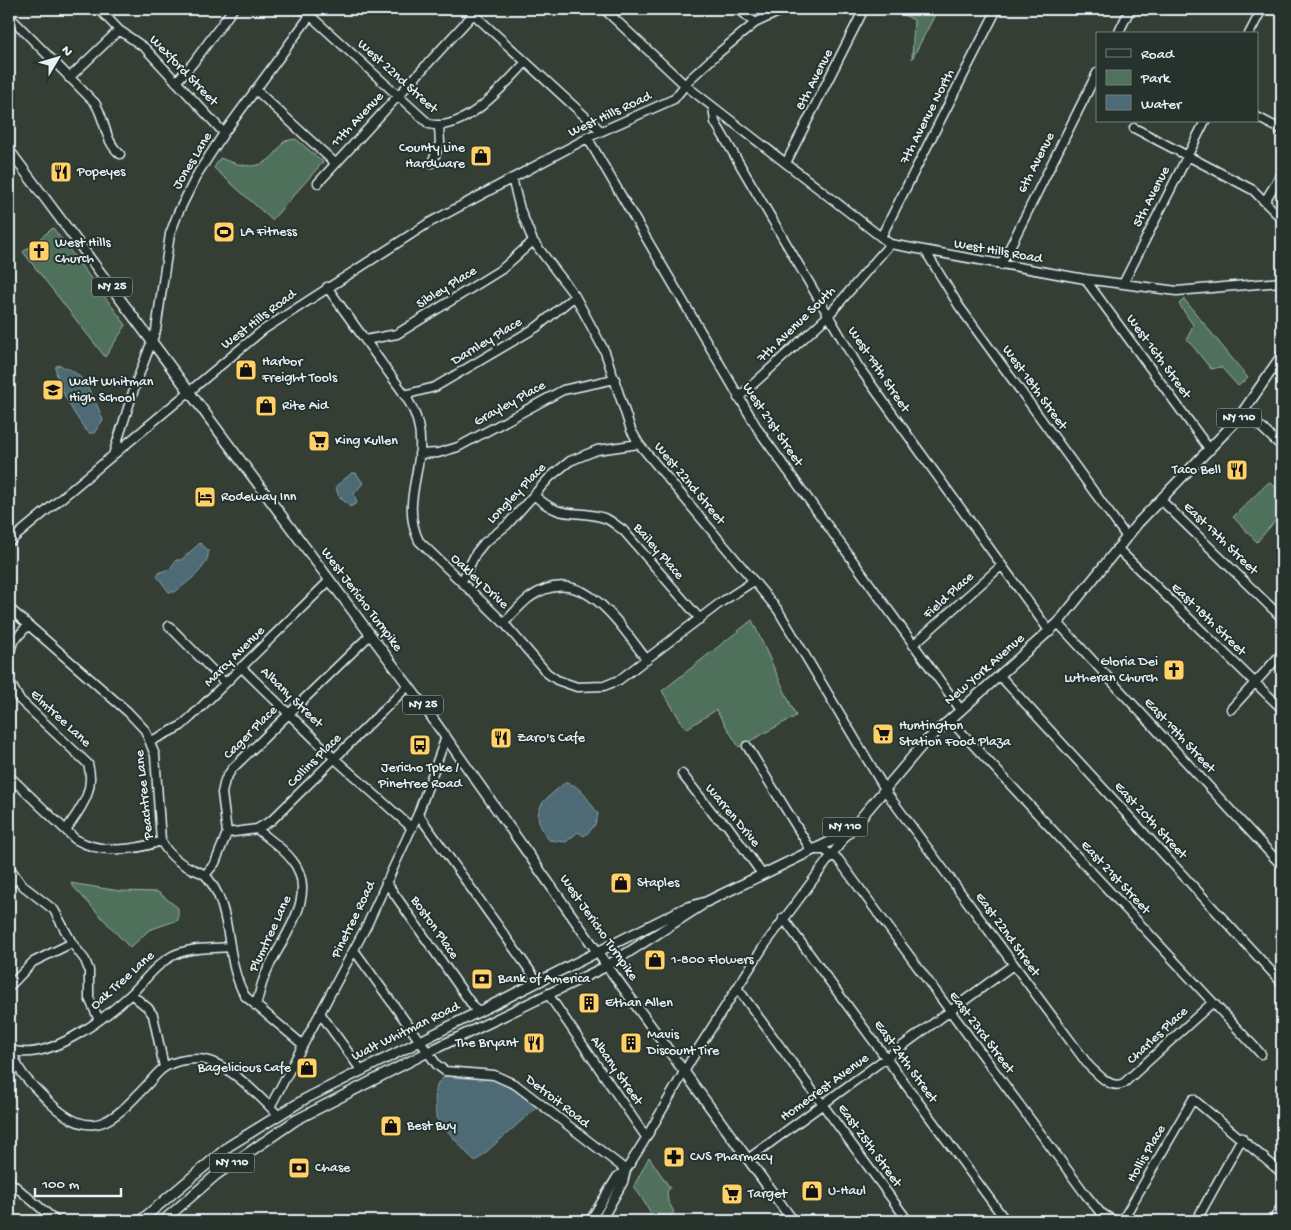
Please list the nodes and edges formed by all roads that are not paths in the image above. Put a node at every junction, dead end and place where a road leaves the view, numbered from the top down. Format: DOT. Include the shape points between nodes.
graph roads {
  1 [pos="99,9"];
  2 [pos="231,9"];
  3 [pos="303,9"];
  4 [pos="604,9"];
  5 [pos="739,9"];
  6 [pos="785,9"];
  7 [pos="864,9"];
  8 [pos="996,9"];
  9 [pos="1130,9"];
  10 [pos="1262,9"];
  11 [pos="473,10"];
  12 [pos="9,16"];
  13 [pos="309,16"];
  14 [pos="755,23"];
  15 [pos="119,30"];
  16 [pos="1119,32"];
  17 [pos="1251,32"];
  18 [pos="526,62"];
  19 [pos="1096,75"];
  20 [pos="69,78"];
  21 [pos="176,82"];
  22 [pos="685,86"];
  23 [pos="256,90"];
  24 [pos="398,95"];
  25 [pos="713,107"];
  26 [pos="1258,118"];
  27 [pos="1204,122"];
  28 [pos="439,127"];
  29 [pos="1134,128"];
  30 [pos="1282,130"];
  31 [pos="601,131"];
  32 [pos="224,132"];
  33 [pos="587,138"];
  34 [pos="9,150"];
  35 [pos="120,154"];
  36 [pos="1187,155"];
  37 [pos="432,162"];
  38 [pos="335,163"];
  39 [pos="786,163"];
  40 [pos="1282,173"];
  41 [pos="512,178"];
  42 [pos="318,183"];
  43 [pos="1265,201"];
  44 [pos="1282,219"];
  45 [pos="881,237"];
  46 [pos="534,241"];
  47 [pos="890,244"];
  48 [pos="926,252"];
  49 [pos="1001,265"];
  50 [pos="1085,279"];
  51 [pos="1282,282"];
  52 [pos="1123,284"];
  53 [pos="327,287"];
  54 [pos="575,296"];
  55 [pos="828,316"];
  56 [pos="152,340"];
  57 [pos="365,340"];
  58 [pos="1282,355"];
  59 [pos="615,379"];
  60 [pos="190,391"];
  61 [pos="404,395"];
  62 [pos="738,398"];
  63 [pos="1244,411"];
  64 [pos="640,444"];
  65 [pos="1282,447"];
  66 [pos="1210,450"];
  67 [pos="113,454"];
  68 [pos="420,454"];
  69 [pos="534,495"];
  70 [pos="1161,500"];
  71 [pos="1126,536"];
  72 [pos="9,542"];
  73 [pos="1117,548"];
  74 [pos="1001,566"];
  75 [pos="754,580"];
  76 [pos="329,581"];
  77 [pos="462,581"];
  78 [pos="9,608"];
  79 [pos="1282,618"];
  80 [pos="700,619"];
  81 [pos="504,623"];
  82 [pos="1058,623"];
  83 [pos="28,625"];
  84 [pos="169,626"];
  85 [pos="1050,632"];
  86 [pos="370,634"];
  87 [pos="913,644"];
  88 [pos="9,654"];
  89 [pos="1282,654"];
  90 [pos="646,660"];
  91 [pos="241,667"];
  92 [pos="1000,676"];
  93 [pos="9,680"];
  94 [pos="1255,682"];
  95 [pos="226,683"];
  96 [pos="408,686"];
  97 [pos="1282,709"];
  98 [pos="961,710"];
  99 [pos="1231,710"];
  100 [pos="288,713"];
  101 [pos="950,720"];
  102 [pos="446,737"];
  103 [pos="151,741"];
  104 [pos="746,746"];
  105 [pos="335,759"];
  106 [pos="682,774"];
  107 [pos="9,776"];
  108 [pos="885,788"];
  109 [pos="875,800"];
  110 [pos="418,814"];
  111 [pos="412,828"];
  112 [pos="258,829"];
  113 [pos="66,830"];
  114 [pos="227,833"];
  115 [pos="848,833"];
  116 [pos="161,841"];
  117 [pos="811,850"];
  118 [pos="833,855"];
  119 [pos="1282,866"];
  120 [pos="9,867"];
  121 [pos="762,874"];
  122 [pos="205,875"];
  123 [pos="16,878"];
  124 [pos="386,882"];
  125 [pos="9,885"];
  126 [pos="706,902"];
  127 [pos="783,918"];
  128 [pos="72,943"];
  129 [pos="229,947"];
  130 [pos="354,950"];
  131 [pos="598,953"];
  132 [pos="1013,965"];
  133 [pos="607,966"];
  134 [pos="538,982"];
  135 [pos="1282,983"];
  136 [pos="9,987"];
  137 [pos="738,989"];
  138 [pos="131,994"];
  139 [pos="548,994"];
  140 [pos="1212,1003"];
  141 [pos="256,1006"];
  142 [pos="950,1011"];
  143 [pos="477,1012"];
  144 [pos="320,1013"];
  145 [pos="99,1020"];
  146 [pos="419,1041"];
  147 [pos="302,1044"];
  148 [pos="10,1050"];
  149 [pos="428,1052"];
  150 [pos="1261,1054"];
  151 [pos="887,1058"];
  152 [pos="164,1067"];
  153 [pos="361,1070"];
  154 [pos="684,1071"];
  155 [pos="1120,1086"];
  156 [pos="305,1099"];
  157 [pos="823,1105"];
  158 [pos="270,1107"];
  159 [pos="278,1114"];
  160 [pos="286,1127"];
  161 [pos="646,1137"];
  162 [pos="1242,1138"];
  163 [pos="244,1154"];
  164 [pos="748,1159"];
  165 [pos="626,1170"];
  166 [pos="1282,1172"];
  167 [pos="9,1181"];
  168 [pos="1282,1205"];
  169 [pos="56,1221"];
  170 [pos="140,1221"];
  171 [pos="163,1221"];
  172 [pos="590,1221"];
  173 [pos="601,1221"];
  174 [pos="793,1221"];
  175 [pos="908,1221"];
  176 [pos="1006,1221"];
  177 [pos="1114,1221"];
  178 [pos="1122,1221"];
  179 [pos="1196,1221"];
  180 [pos="1273,1221"];
  1 -- 15 [label="street, Wexford Street"];
  2 -- 21 [label="street"];
  3 -- 13 [label="street, West 22nd Street"];
  4 -- 22 [label="street"];
  5 -- 14 [label="street"];
  6 -- 14 [label="street"];
  7 -- 39 [label="street, 8th Avenue"];
  8 -- 45 [label="street, 7th Avenue North"];
  9 -- 16 [label="street"];
  10 -- 17 [label="street"];
  11 -- 18 [label="street"];
  11 -- 24 [label="street, 11th Avenue"];
  12 -- 20 [label="street"];
  13 -- 23 [label="street, Jones Lane"];
  13 -- 24 [label="street, West 22nd Street"];
  14 -- 22 [label="street"];
  15 -- 20 [label="street"];
  15 -- 21 [label="street, Wexford Street" via="145,48"];
  18 -- 28 [label="street, West 22nd Street" via="488,102 451,124"];
  18 -- 31 [label="street"];
  19 -- 49 [label="street, 6th Avenue"];
  20 -- 35 [label="street" via="100,111 112,148"];
  21 -- 32 [label="street, Wexford Street"];
  22 -- 25 [label="street, West Hills Road"];
  22 -- 31 [label="street, West Hills Road" via="674,99"];
  23 -- 32 [label="street, Jones Lane"];
  23 -- 38 [label="street"];
  24 -- 28 [label="street, West 22nd Street" via="429,124"];
  24 -- 38 [label="street, 11th Avenue"];
  25 -- 39 [label="street, West Hills Road"];
  25 -- 55 [label="street, West 19th Street" via="715,122"];
  26 -- 30 [label="street"];
  27 -- 36 [label="street, 5th Avenue"];
  28 -- 37 [label="street" via="440,143"];
  29 -- 36 [label="street"];
  31 -- 33 [label="street, West Hills Road"];
  32 -- 56 [label="street, Jones Lane" via="198,173 174,223 159,320"];
  33 -- 41 [label="street, West Hills Road"];
  33 -- 62 [label="street, West 21st Street"];
  34 -- 56 [label="main road, West Jericho Turnpike / NY 25"];
  36 -- 43 [label="street" via="1253,190"];
  36 -- 52 [label="street, 5th Avenue"];
  38 -- 42 [label="street, 11th Avenue"];
  39 -- 45 [label="street, West Hills Road"];
  40 -- 43 [label="street"];
  41 -- 46 [label="street, West 22nd Street" via="520,209"];
  41 -- 53 [label="street, West Hills Road" via="408,234"];
  43 -- 44 [label="street"];
  45 -- 47 [label="street, West Hills Road"];
  46 -- 54 [label="street, West 22nd Street"];
  46 -- 57 [label="street, Sibley Place" via="502,269 397,334"];
  47 -- 48 [label="street, West Hills Road"];
  47 -- 55 [label="street, 7th Avenue South"];
  48 -- 49 [label="street, West Hills Road"];
  48 -- 71 [label="street, West 18th Street" via="959,306"];
  49 -- 50 [label="street, West Hills Road"];
  50 -- 52 [label="street, West Hills Road"];
  50 -- 66 [label="street, West 16th Street"];
  51 -- 52 [label="street, West Hills Road" via="1178,291"];
  53 -- 57 [label="street, Oakley Drive"];
  53 -- 60 [label="street, West Hills Road" via="263,330"];
  54 -- 59 [label="street, West 22nd Street" via="605,352"];
  54 -- 61 [label="street, Darnley Place" via="537,327 442,383"];
  55 -- 62 [label="street, 7th Avenue South"];
  55 -- 74 [label="street, West 19th Street" via="858,366"];
  56 -- 60 [label="main road, West Jericho Turnpike / NY 25"];
  56 -- 67 [label="street, Jones Lane"];
  57 -- 61 [label="street, Oakley Drive"];
  58 -- 63 [label="main road, New York Avenue / NY 110"];
  59 -- 64 [label="street, West 22nd Street" via="631,430"];
  59 -- 68 [label="street, Grayley Place" via="563,390 458,447"];
  60 -- 67 [label="street, West Hills Road"];
  60 -- 76 [label="main road, West Jericho Turnpike / NY 25"];
  61 -- 68 [label="street, Oakley Drive" via="418,424"];
  62 -- 87 [label="street, West 21st Street"];
  63 -- 65 [label="street"];
  63 -- 66 [label="main road, New York Avenue / NY 110"];
  64 -- 69 [label="street, Longley Place" via="583,455 550,477"];
  64 -- 75 [label="street, West 22nd Street"];
  66 -- 70 [label="main road, New York Avenue / NY 110"];
  67 -- 72 [label="street, West Hills Road"];
  68 -- 77 [label="street, Oakley Drive" via="411,502 413,529 428,552"];
  69 -- 77 [label="street, Longley Place" via="507,526 480,548"];
  69 -- 80 [label="street, Bailey Place" via="554,510 608,520 623,530"];
  70 -- 71 [label="main road, New York Avenue / NY 110"];
  70 -- 79 [label="street, East 17th Street"];
  71 -- 73 [label="main road, New York Avenue / NY 110"];
  73 -- 82 [label="main road, New York Avenue / NY 110"];
  73 -- 94 [label="street, East 18th Street"];
  74 -- 85 [label="street, West 19th Street"];
  74 -- 87 [label="street, Field Place"];
  75 -- 80 [label="street, Oakley Drive"];
  75 -- 108 [label="street, West 22nd Street" via="785,620"];
  76 -- 86 [label="main road, West Jericho Turnpike / NY 25"];
  76 -- 91 [label="street, Marcy Avenue"];
  77 -- 81 [label="street, Oakley Drive"];
  78 -- 83 [label="street, Peachtree Lane"];
  80 -- 90 [label="street, Oakley Drive"];
  81 -- 90 [label="street, Oakley Drive" via="547,673 568,685 604,686 619,680"];
  81 -- 90 [label="street" via="528,598 545,589 576,588 601,602"];
  82 -- 85 [label="main road, New York Avenue / NY 110"];
  82 -- 119 [label="street, East 19th Street"];
  83 -- 88 [label="street" via="13,642"];
  83 -- 103 [label="street, Peachtree Lane" via="135,718"];
  84 -- 95 [label="street"];
  85 -- 92 [label="main road, New York Avenue / NY 110"];
  86 -- 96 [label="main road, West Jericho Turnpike / NY 25"];
  86 -- 100 [label="street, Cager Place"];
  87 -- 98 [label="street, West 21st Street"];
  89 -- 94 [label="street"];
  91 -- 95 [label="street, Marcy Avenue"];
  91 -- 100 [label="street, Albany Street"];
  92 -- 98 [label="main road, New York Avenue / NY 110"];
  92 -- 135 [label="street, East 20th Street"];
  93 -- 113 [label="street, Elmtree Lane" via="19,699 88,764 91,775 87,798"];
  94 -- 97 [label="street, East 18th Street"];
  94 -- 99 [label="street"];
  95 -- 103 [label="street, Marcy Avenue" via="181,726"];
  96 -- 102 [label="main road, West Jericho Turnpike / NY 25"];
  96 -- 105 [label="street, Collins Place"];
  98 -- 101 [label="main road, New York Avenue / NY 110"];
  100 -- 105 [label="street, Albany Street"];
  100 -- 114 [label="street, Cager Place" via="225,780 222,793"];
  101 -- 108 [label="main road, New York Avenue / NY 110" via="924,743"];
  101 -- 140 [label="street, East 21st Street"];
  102 -- 110 [label="street, Pinetree Road"];
  102 -- 131 [label="main road, West Jericho Turnpike / NY 25"];
  103 -- 116 [label="street, Peachtree Lane" via="155,755"];
  104 -- 117 [label="street"];
  105 -- 111 [label="street, Albany Street"];
  105 -- 112 [label="street, Collins Place" via="282,811"];
  106 -- 121 [label="street, Warren Drive" via="714,816 727,825"];
  107 -- 113 [label="street"];
  108 -- 109 [label="main road, New York Avenue / NY 110"];
  108 -- 132 [label="street, East 22nd Street"];
  109 -- 115 [label="main road, New York Avenue / NY 110"];
  109 -- 117 [label="main road, Walt Whitman Road / NY 110" via="854,820"];
  110 -- 111 [label="street, Pinetree Road"];
  110 -- 134 [label="street"];
  111 -- 124 [label="street, Pinetree Road"];
  112 -- 114 [label="street, Collins Place"];
  112 -- 141 [label="street, Plumtree Lane" via="293,860 302,892 300,906 266,972"];
  113 -- 116 [label="street" via="75,839 94,847 139,849"];
  114 -- 122 [label="street, Cager Place" via="215,863"];
  115 -- 117 [label="main road, Walt Whitman Road / NY 110"];
  115 -- 118 [label="street, New York Avenue"];
  116 -- 122 [label="street, Peachtree Lane" via="177,861"];
  117 -- 118 [label="street" via="824,850"];
  117 -- 121 [label="main road, Walt Whitman Road / NY 110"];
  118 -- 127 [label="street, New York Avenue"];
  118 -- 142 [label="street, East 23rd Street"];
  120 -- 123 [label="street"];
  121 -- 126 [label="main road, Walt Whitman Road / NY 110"];
  122 -- 129 [label="street" via="218,894 224,912"];
  123 -- 125 [label="street"];
  123 -- 128 [label="street" via="54,910"];
  124 -- 130 [label="street, Pinetree Road"];
  124 -- 143 [label="street, Boston Place"];
  126 -- 131 [label="main road, Walt Whitman Road / NY 110" via="685,908"];
  126 -- 133 [label="main road, Walt Whitman Road / NY 110"];
  127 -- 137 [label="street, New York Avenue"];
  127 -- 151 [label="street, East 24th Street"];
  128 -- 136 [label="street" via="33,962"];
  128 -- 145 [label="street" via="89,970 89,998"];
  129 -- 138 [label="street, Oak Tree Lane" via="174,954 153,970"];
  129 -- 141 [label="street" via="239,986"];
  130 -- 144 [label="street, Pinetree Road"];
  130 -- 146 [label="street, Detroit Road"];
  131 -- 133 [label="main road, West Jericho Turnpike / NY 25"];
  131 -- 134 [label="main road, Walt Whitman Road / NY 110"];
  132 -- 142 [label="street, Homecrest Avenue"];
  132 -- 155 [label="street, East 22nd Street" via="1089,1066 1110,1084"];
  133 -- 139 [label="main road, Walt Whitman Road / NY 110"];
  133 -- 154 [label="main road, West Jericho Turnpike / NY 25"];
  134 -- 143 [label="main road, Walt Whitman Road / NY 110"];
  137 -- 154 [label="street, New York Avenue"];
  137 -- 157 [label="street, East 25th Street"];
  138 -- 145 [label="street, Oak Tree Lane"];
  138 -- 152 [label="street" via="153,1015"];
  139 -- 149 [label="main road, Walt Whitman Road / NY 110"];
  139 -- 161 [label="street, Albany Street"];
  140 -- 150 [label="street, East 21st Street"];
  140 -- 155 [label="street, Charles Place"];
  141 -- 147 [label="street"];
  142 -- 151 [label="street, Homecrest Avenue"];
  142 -- 177 [label="street, East 23rd Street" via="1086,1195 1100,1212"];
  143 -- 146 [label="main road, Walt Whitman Road / NY 110"];
  144 -- 147 [label="street, Pinetree Road"];
  144 -- 153 [label="street"];
  145 -- 148 [label="street, Oak Tree Lane" via="45,1050"];
  146 -- 149 [label="street, Detroit Road"];
  146 -- 153 [label="main road, Walt Whitman Road / NY 110"];
  147 -- 158 [label="street, Pinetree Road"];
  148 -- 152 [label="street" via="24,1076 66,1117 86,1124 98,1124 117,1116"];
  149 -- 160 [label="main road, Walt Whitman Road / NY 110"];
  149 -- 165 [label="street, Detroit Road" via="445,1071 494,1075 516,1085"];
  151 -- 157 [label="street, Homecrest Avenue"];
  151 -- 176 [label="street, East 24th Street"];
  152 -- 158 [label="street" via="188,1059 211,1061 237,1078"];
  153 -- 156 [label="main road, Walt Whitman Road / NY 110"];
  154 -- 161 [label="street, New York Avenue"];
  154 -- 164 [label="main road, NY 25"];
  156 -- 159 [label="main road, Walt Whitman Road / NY 110"];
  156 -- 160 [label="main road" via="289,1114"];
  157 -- 164 [label="street, Homecrest Avenue"];
  157 -- 175 [label="street, East 25th Street"];
  158 -- 159 [label="street"];
  159 -- 163 [label="main road" via="280,1124"];
  159 -- 170 [label="main road, Walt Whitman Road / NY 110" via="218,1155"];
  160 -- 163 [label="main road, Walt Whitman Road / NY 110"];
  161 -- 165 [label="street, New York Avenue"];
  162 -- 166 [label="street"];
  162 -- 178 [label="street, Hollis Place" via="1193,1099"];
  162 -- 179 [label="street"];
  163 -- 171 [label="main road, Walt Whitman Road / NY 110"];
  164 -- 174 [label="main road, NY 25"];
  165 -- 172 [label="street, New York Avenue" via="617,1177"];
  165 -- 173 [label="street, New York Avenue" via="624,1182"];
  167 -- 169 [label="street"];
  168 -- 180 [label="street"];
}
